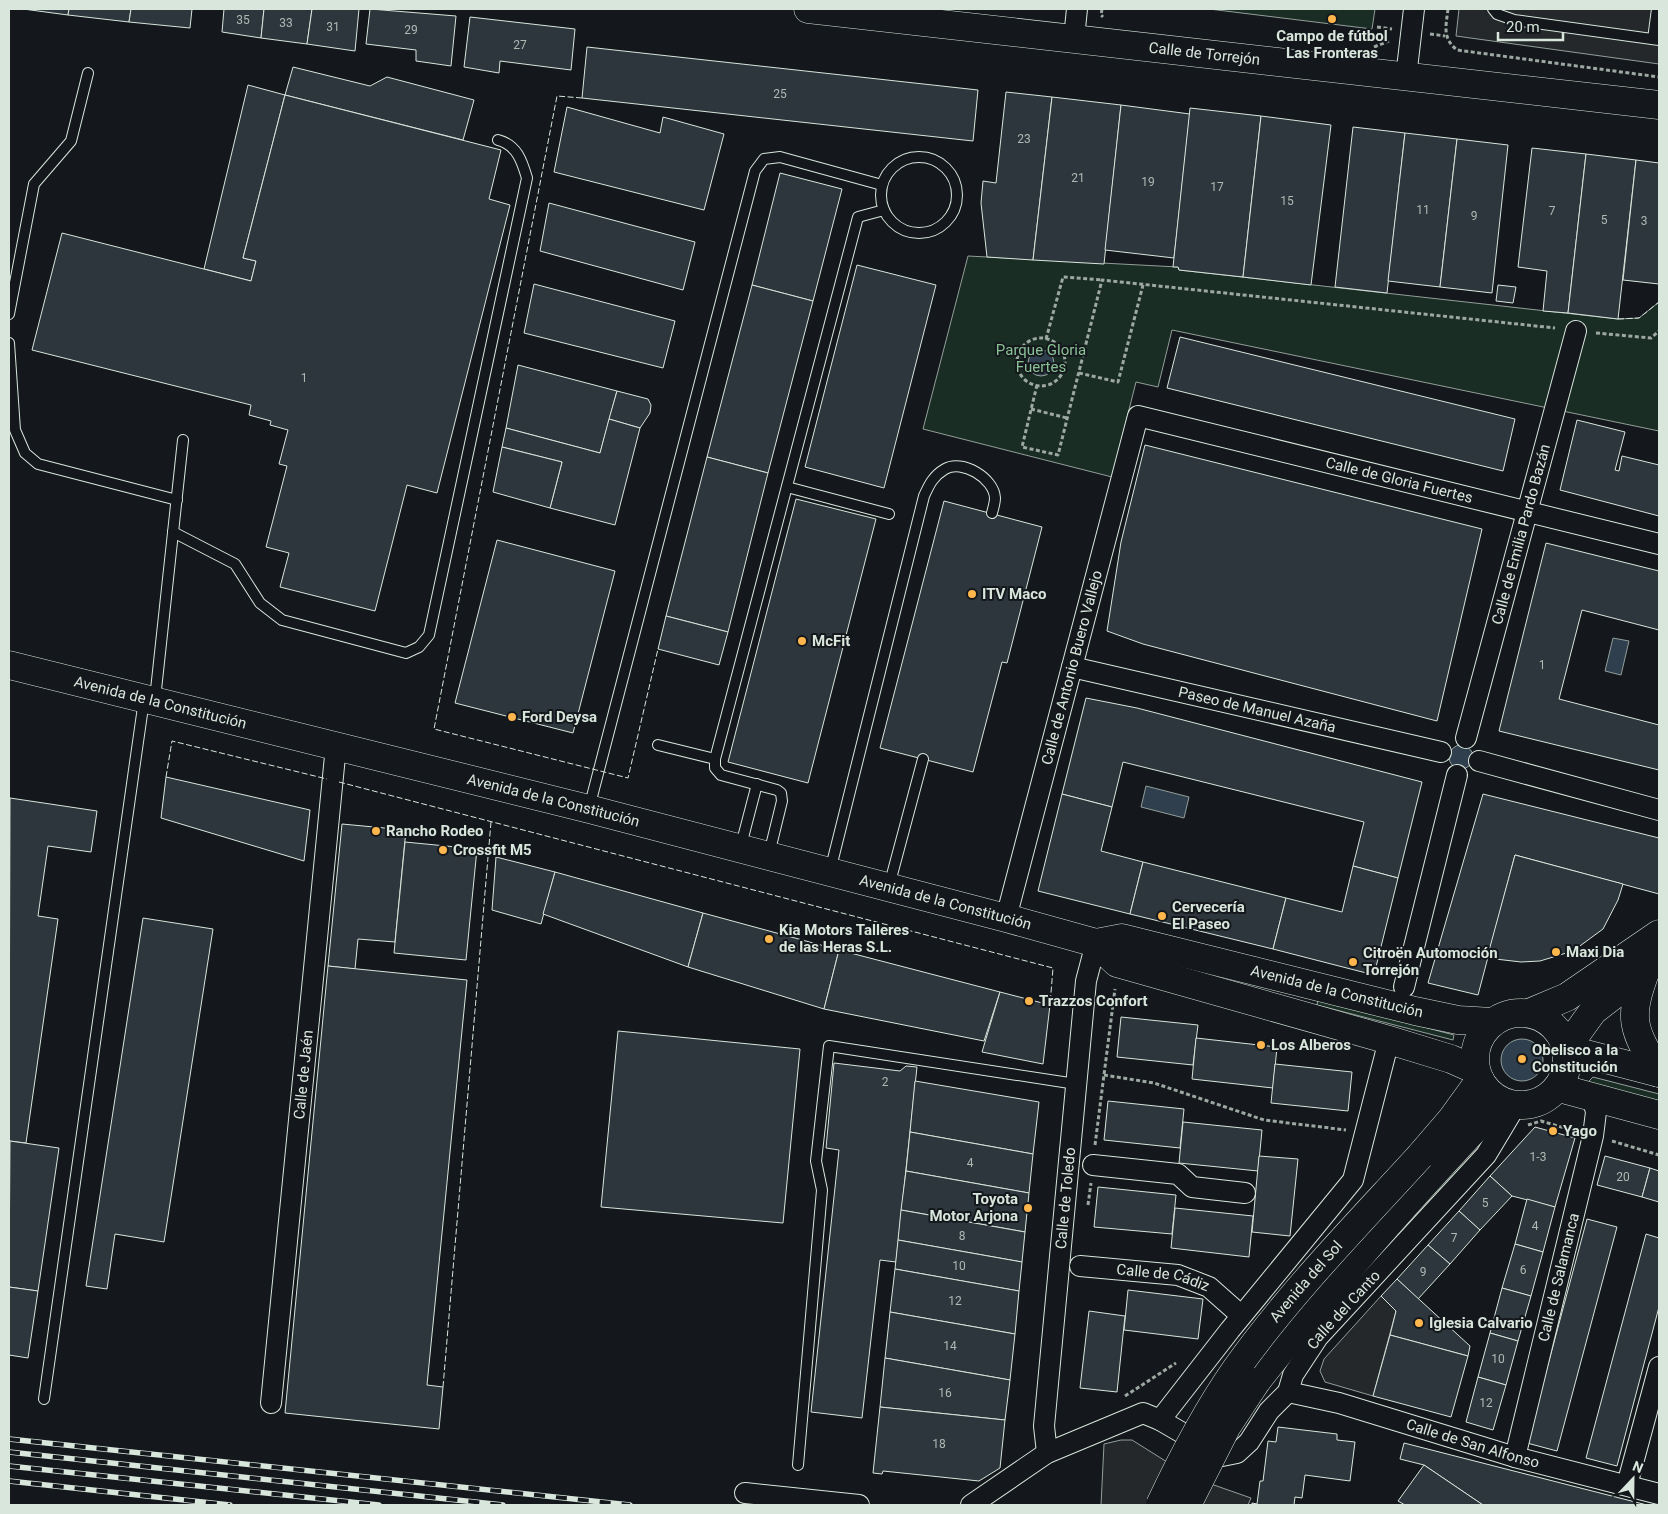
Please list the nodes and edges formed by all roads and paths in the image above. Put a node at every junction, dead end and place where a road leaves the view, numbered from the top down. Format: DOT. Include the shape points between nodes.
graph roads {
  1 [pos="808,9"];
  2 [pos="1077,9"];
  3 [pos="1414,9"];
  4 [pos="1448,9"];
  5 [pos="1493,9"];
  6 [pos="1657,9"];
  7 [pos="1074,38"];
  8 [pos="1656,39"];
  9 [pos="88,73"];
  10 [pos="1406,77"];
  11 [pos="1659,77"];
  12 [pos="1659,105"];
  13 [pos="498,140"];
  14 [pos="882,185"];
  15 [pos="884,210"];
  16 [pos="1102,280"];
  17 [pos="1143,285"];
  18 [pos="9,314"];
  19 [pos="1576,331"];
  20 [pos="1659,331"];
  21 [pos="1046,339"];
  22 [pos="9,343"];
  23 [pos="1079,373"];
  24 [pos="1037,385"];
  25 [pos="1031,408"];
  26 [pos="1138,416"];
  27 [pos="1067,418"];
  28 [pos="183,440"];
  29 [pos="787,487"];
  30 [pos="177,500"];
  31 [pos="1529,510"];
  32 [pos="992,513"];
  33 [pos="889,514"];
  34 [pos="173,532"];
  35 [pos="1659,544"];
  36 [pos="9,665"];
  37 [pos="1072,667"];
  38 [pos="149,701"];
  39 [pos="1466,738"];
  40 [pos="658,744"];
  41 [pos="336,746"];
  42 [pos="1441,752"];
  43 [pos="715,759"];
  44 [pos="923,759"];
  45 [pos="1479,761"];
  46 [pos="1457,775"];
  47 [pos="757,784"];
  48 [pos="589,809"];
  49 [pos="1659,810"];
  50 [pos="740,849"];
  51 [pos="769,857"];
  52 [pos="830,872"];
  53 [pos="889,887"];
  54 [pos="1006,918"];
  55 [pos="1659,934"];
  56 [pos="1096,943"];
  57 [pos="1652,965"];
  58 [pos="1404,987"];
  59 [pos="1115,989"];
  60 [pos="1529,1013"];
  61 [pos="1492,1022"];
  62 [pos="1389,1040"];
  63 [pos="1567,1048"];
  64 [pos="1659,1073"];
  65 [pos="1478,1075"];
  66 [pos="1104,1076"];
  67 [pos="1076,1084"];
  68 [pos="1559,1088"];
  69 [pos="1592,1097"];
  70 [pos="1508,1103"];
  71 [pos="1659,1115"];
  72 [pos="1347,1130"];
  73 [pos="1428,1163"];
  74 [pos="1093,1165"];
  75 [pos="1245,1193"];
  76 [pos="1087,1211"];
  77 [pos="1080,1266"];
  78 [pos="1235,1310"];
  79 [pos="1184,1358"];
  80 [pos="1659,1367"];
  81 [pos="1288,1392"];
  82 [pos="1122,1398"];
  83 [pos="44,1399"];
  84 [pos="271,1403"];
  85 [pos="1160,1420"];
  86 [pos="1047,1453"];
  87 [pos="1515,1457"];
  88 [pos="798,1465"];
  89 [pos="1627,1485"];
  90 [pos="745,1493"];
  91 [pos="1659,1494"];
  92 [pos="859,1505"];
  93 [pos="972,1505"];
  94 [pos="1160,1505"];
  95 [pos="1187,1505"];
  1 -- 7 [label="main road, Calle de Torrejón"];
  2 -- 7 [label="street"];
  3 -- 10 [label="street"];
  4 -- 11 [label="path" via="1445,36 1457,50"];
  5 -- 8 [label="lane" via="1497,14 1514,20"];
  6 -- 8 [label="lane"];
  7 -- 10 [label="main road, Calle de Torrejón"];
  9 -- 18 [label="lane" via="71,141 34,184"];
  10 -- 12 [label="main road, Calle de Torrejón"];
  13 -- 34 [label="lane" via="506,142 521,157 527,178 429,635 420,647 406,653 282,620 260,603 235,564"];
  14 -- 15 [label="lane"];
  14 -- 15 [label="lane" via="896,164 919,156 932,159 951,174 957,198 947,221 925,232 901,228"];
  14 -- 48 [label="lane" via="780,157 764,159 755,171"];
  15 -- 29 [label="lane" via="858,217"];
  16 -- 17 [label="path"];
  16 -- 21 [label="path" via="1063,277"];
  16 -- 23 [label="path"];
  17 -- 19 [label="path"];
  17 -- 23 [label="path" via="1118,382"];
  19 -- 20 [label="path" via="1651,338"];
  19 -- 31 [label="street, Calle de Emilia Pardo Bazán"];
  21 -- 24 [label="path" via="1030,341 1019,354 1019,370 1029,382"];
  21 -- 24 [label="path" via="1059,346 1065,367 1052,384"];
  22 -- 30 [label="lane" via="15,430 25,453 38,464"];
  23 -- 27 [label="path"];
  24 -- 25 [label="path"];
  25 -- 27 [label="path"];
  25 -- 27 [label="path" via="1022,447 1058,455"];
  26 -- 31 [label="street, Calle de Gloria Fuertes"];
  26 -- 37 [label="street, Calle de Antonio Buero Vallejo"];
  28 -- 30 [label="lane"];
  29 -- 33 [label="lane"];
  29 -- 43 [label="lane"];
  30 -- 34 [label="lane"];
  31 -- 35 [label="street, Calle de Gloria Fuertes"];
  31 -- 39 [label="street, Calle de Emilia Pardo Bazán"];
  32 -- 52 [label="lane" via="995,498 989,483 978,473 963,468 947,468 933,478 924,496"];
  34 -- 38 [label="lane"];
  36 -- 38 [label="main road, Avenida de la Constitución"];
  37 -- 42 [label="street, Paseo de Manuel Azaña"];
  37 -- 54 [label="street, Calle de Antonio Buero Vallejo"];
  38 -- 41 [label="main road, Avenida de la Constitución"];
  38 -- 83 [label="lane"];
  39 -- 42 [label="street" via="1454,738"];
  39 -- 45 [label="street" via="1476,744"];
  40 -- 43 [label="lane"];
  41 -- 48 [label="main road, Avenida de la Constitución"];
  41 -- 84 [label="street, Calle de Jaén"];
  42 -- 46 [label="street" via="1443,764"];
  43 -- 47 [label="lane" via="715,768 721,775"];
  44 -- 53 [label="lane"];
  45 -- 46 [label="street" via="1468,774"];
  45 -- 49 [label="street"];
  46 -- 58 [label="street"];
  47 -- 50 [label="lane"];
  47 -- 51 [label="lane" via="781,793"];
  48 -- 50 [label="main road, Avenida de la Constitución"];
  50 -- 51 [label="main road, Avenida de la Constitución"];
  51 -- 52 [label="main road, Avenida de la Constitución"];
  52 -- 53 [label="main road, Avenida de la Constitución"];
  53 -- 54 [label="main road, Avenida de la Constitución"];
  54 -- 56 [label="main road, Avenida de la Constitución"];
  55 -- 60 [label="main road" via="1567,996"];
  56 -- 61 [label="main road, Avenida de la Constitución" via="1122,938 1415,1012"];
  56 -- 62 [label="main road, Avenida de la Constitución" via="1117,962"];
  56 -- 67 [label="street, Calle de Toledo" via="1086,981"];
  57 -- 63 [label="main road" via="1593,1011"];
  57 -- 64 [label="main road" via="1635,999 1634,1018 1638,1037"];
  59 -- 66 [label="path"];
  60 -- 61 [label="main road" via="1507,1014"];
  60 -- 63 [label="main road" via="1553,1024"];
  61 -- 65 [label="main road" via="1482,1033 1476,1050"];
  62 -- 65 [label="main road, Avenida de la Constitución" via="1451,1059"];
  62 -- 85 [label="street" via="1353,1180"];
  63 -- 64 [label="main road"];
  63 -- 68 [label="main road" via="1566,1074"];
  65 -- 70 [label="main road" via="1488,1092"];
  65 -- 73 [label="main road, Avenida del Sol"];
  66 -- 72 [label="path" via="1154,1083 1264,1120"];
  66 -- 74 [label="path"];
  67 -- 86 [label="street, Calle de Toledo" via="1044,1426"];
  67 -- 88 [label="lane" via="829,1046 816,1161 822,1190"];
  68 -- 69 [label="main road"];
  68 -- 70 [label="main road" via="1534,1104"];
  69 -- 71 [label="main road"];
  69 -- 87 [label="street, Calle de Salamanca" via="1596,1112 1593,1136"];
  70 -- 73 [label="main road, Avenida del Sol"];
  70 -- 81 [label="street, Calle del Canto" via="1486,1155 1318,1337 1293,1375"];
  73 -- 94 [label="main road, Avenida del Sol, bridge" via="1274,1320 1236,1370 1180,1461"];
  73 -- 95 [label="main road, Avenida del Sol, bridge" via="1256,1382 1227,1426"];
  74 -- 75 [label="street" via="1178,1174 1192,1187"];
  74 -- 76 [label="path"];
  77 -- 78 [label="street, Calle de Cádiz" via="1178,1274 1209,1287"];
  79 -- 82 [label="path"];
  80 -- 89 [label="street"];
  81 -- 85 [label="street, Calle del Canto" via="1268,1411 1249,1442 1237,1453 1222,1456"];
  81 -- 87 [label="street, Calle de San Alfonso" via="1339,1403"];
  85 -- 86 [label="street, Calle del Canto" via="1142,1413"];
  86 -- 93 [label="street, Calle del Canto"];
  87 -- 89 [label="street, Calle de San Alfonso"];
  89 -- 91 [label="street, Calle de San Alfonso"];
  90 -- 92 [label="street"];
}
